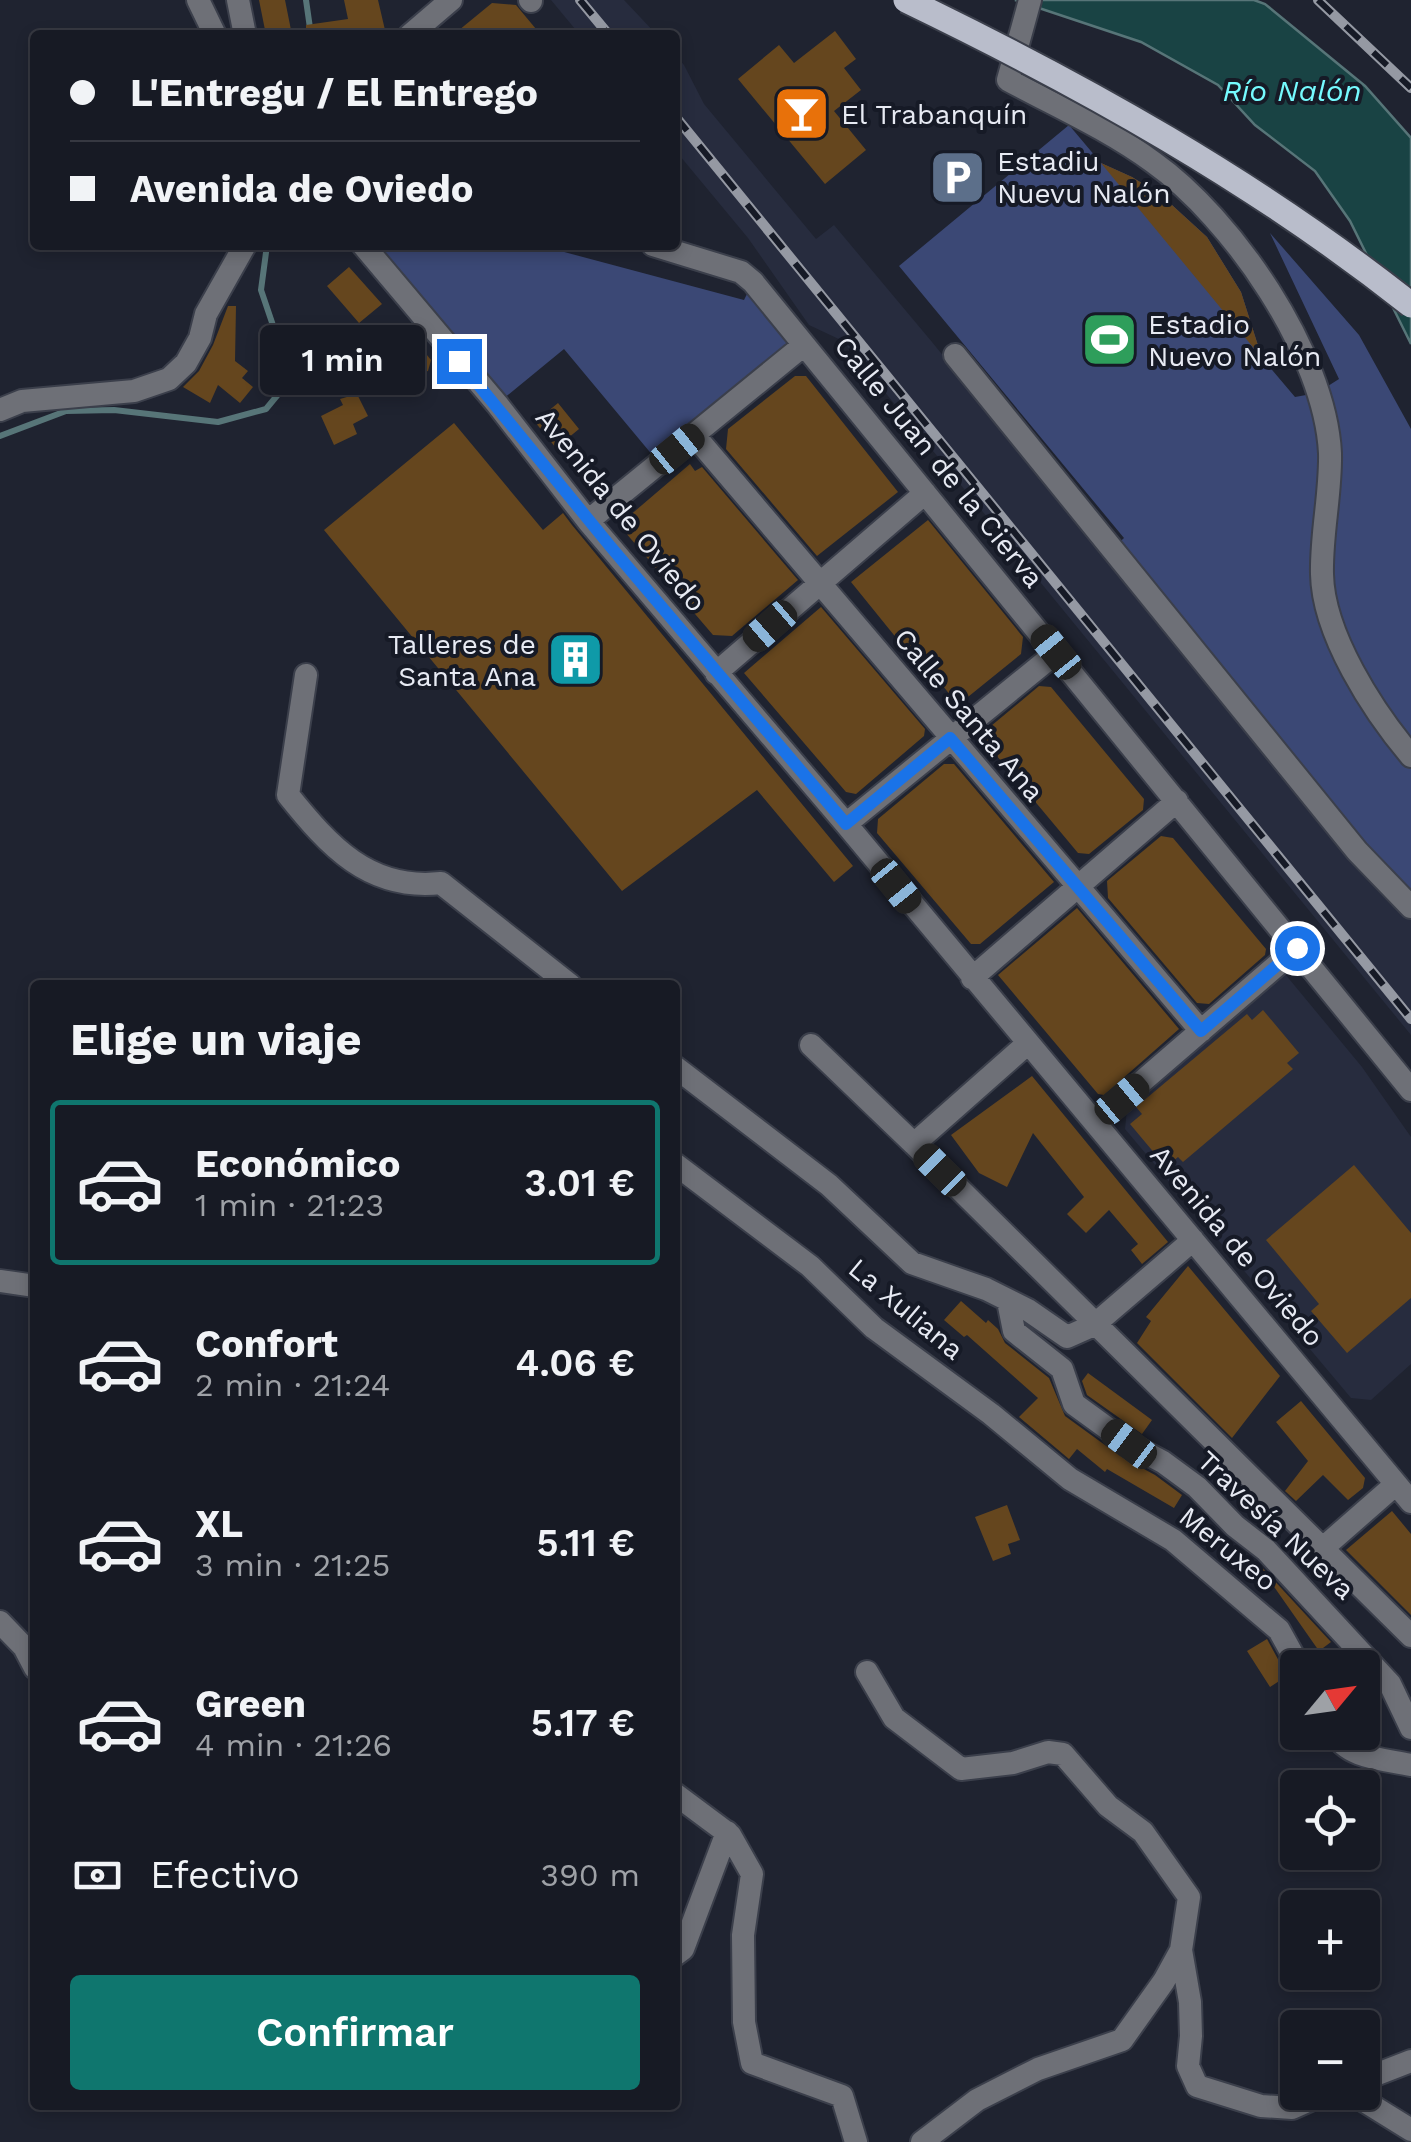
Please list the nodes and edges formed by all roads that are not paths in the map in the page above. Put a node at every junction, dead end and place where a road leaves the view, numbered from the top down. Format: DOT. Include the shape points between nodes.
graph roads {
  1 [pos="198,0"];
  2 [pos="238,0"];
  3 [pos="451,0"];
  4 [pos="906,0"];
  5 [pos="1030,0"];
  6 [pos="213,30"];
  7 [pos="244,30"];
  8 [pos="416,30"];
  9 [pos="242,250"];
  10 [pos="366,250"];
  11 [pos="669,250"];
  12 [pos="1411,305"];
  13 [pos="804,344"];
  14 [pos="954,355"];
  15 [pos="0,410"];
  16 [pos="694,435"];
  17 [pos="926,493"];
  18 [pos="588,521"];
  19 [pos="820,584"];
  20 [pos="1056,652"];
  21 [pos="716,673"];
  22 [pos="306,675"];
  23 [pos="950,738"];
  24 [pos="1411,756"];
  25 [pos="1177,802"];
  26 [pos="846,824"];
  27 [pos="1077,887"];
  28 [pos="1411,906"];
  29 [pos="1297,948"];
  30 [pos="972,978"];
  31 [pos="564,980"];
  32 [pos="1201,1031"];
  33 [pos="1027,1044"];
  34 [pos="812,1046"];
  35 [pos="680,1071"];
  36 [pos="1411,1090"];
  37 [pos="1095,1122"];
  38 [pos="914,1144"];
  39 [pos="680,1168"];
  40 [pos="1192,1240"];
  41 [pos="0,1281"];
  42 [pos="30,1285"];
  43 [pos="1008,1301"];
  44 [pos="1094,1325"];
  45 [pos="1403,1493"];
  46 [pos="1099,1499"];
  47 [pos="1322,1548"];
  48 [pos="0,1622"];
  49 [pos="1411,1636"];
  50 [pos="1290,1650"];
  51 [pos="30,1658"];
  52 [pos="867,1672"];
  53 [pos="1411,1728"];
  54 [pos="1350,1750"];
  55 [pos="1411,1765"];
  56 [pos="680,1798"];
  57 [pos="727,1832"];
  58 [pos="1182,1950"];
  59 [pos="680,1951"];
  60 [pos="1411,2061"];
  61 [pos="1380,2073"];
  62 [pos="1280,2107"];
  63 [pos="1379,2110"];
  64 [pos="1411,2130"];
  65 [pos="856,2142"];
  66 [pos="922,2142"];
  1 -- 6 [label="street"];
  2 -- 7 [label="street"];
  3 -- 8 [label="street"];
  4 -- 12 [label="main road, bridge" via="1048,69 1266,199"];
  5 -- 24 [label="street" via="1008,80 1120,140 1185,187 1220,222 1294,335 1330,454 1322,577 1332,621 1347,658"];
  9 -- 15 [label="street" via="186,363 169,379"];
  10 -- 18 [label="street, Avenida de Oviedo"];
  11 -- 13 [label="street, Calle Juan de la Cierva" via="741,272"];
  13 -- 16 [label="street"];
  13 -- 17 [label="street, Calle Juan de la Cierva"];
  14 -- 28 [label="street" via="1357,852"];
  16 -- 18 [label="street"];
  16 -- 19 [label="street, Calle Santa Ana"];
  17 -- 19 [label="street"];
  17 -- 20 [label="street, Calle Juan de la Cierva"];
  18 -- 21 [label="street, Avenida de Oviedo"];
  19 -- 21 [label="street"];
  19 -- 23 [label="street, Calle Santa Ana"];
  20 -- 23 [label="street"];
  20 -- 25 [label="street, Calle Juan de la Cierva"];
  21 -- 26 [label="street, Avenida de Oviedo"];
  22 -- 31 [label="street" via="288,795 325,841 375,876 441,883"];
  23 -- 26 [label="street"];
  23 -- 27 [label="street, Calle Santa Ana"];
  25 -- 27 [label="street"];
  25 -- 29 [label="street, Calle Juan de la Cierva"];
  26 -- 30 [label="street, Avenida de Oviedo"];
  27 -- 30 [label="street"];
  27 -- 32 [label="street, Calle Santa Ana"];
  29 -- 32 [label="street"];
  29 -- 36 [label="street, Calle Juan de la Cierva"];
  30 -- 33 [label="street, Avenida de Oviedo"];
  32 -- 37 [label="street"];
  33 -- 37 [label="street, Avenida de Oviedo"];
  33 -- 38 [label="street"];
  34 -- 38 [label="street"];
  35 -- 43 [label="street, La Xuliana" via="829,1185 912,1263"];
  37 -- 40 [label="street, Avenida de Oviedo"];
  38 -- 44 [label="street"];
  39 -- 46 [label="street, La Xuliana" via="810,1266 874,1328"];
  40 -- 44 [label="street"];
  40 -- 45 [label="street, Avenida de Oviedo"];
  41 -- 42 [label="street"];
  43 -- 44 [label="street, La Xuliana" via="1067,1337"];
  43 -- 53 [label="street, Travesía Nueva" via="1014,1331 1062,1369 1074,1404 1197,1487 1266,1550 1390,1684"];
  44 -- 47 [label="street"];
  45 -- 47 [label="street"];
  46 -- 50 [label="street, Meruxeo" via="1173,1540 1279,1630"];
  47 -- 49 [label="street"];
  48 -- 51 [label="street"];
  52 -- 58 [label="street" via="894,1718 961,1769 1048,1752 1074,1763 1108,1806 1144,1832 1189,1897"];
  54 -- 55 [label="street"];
  56 -- 57 [label="street"];
  57 -- 59 [label="street"];
  57 -- 65 [label="street" via="752,1874 743,1935 744,2022 752,2063 842,2096"];
  58 -- 62 [label="street" via="1190,2002 1188,2066 1196,2086"];
  58 -- 66 [label="street" via="1122,2040 1038,2069 976,2100"];
  60 -- 61 [label="street"];
  63 -- 64 [label="street"];
}
